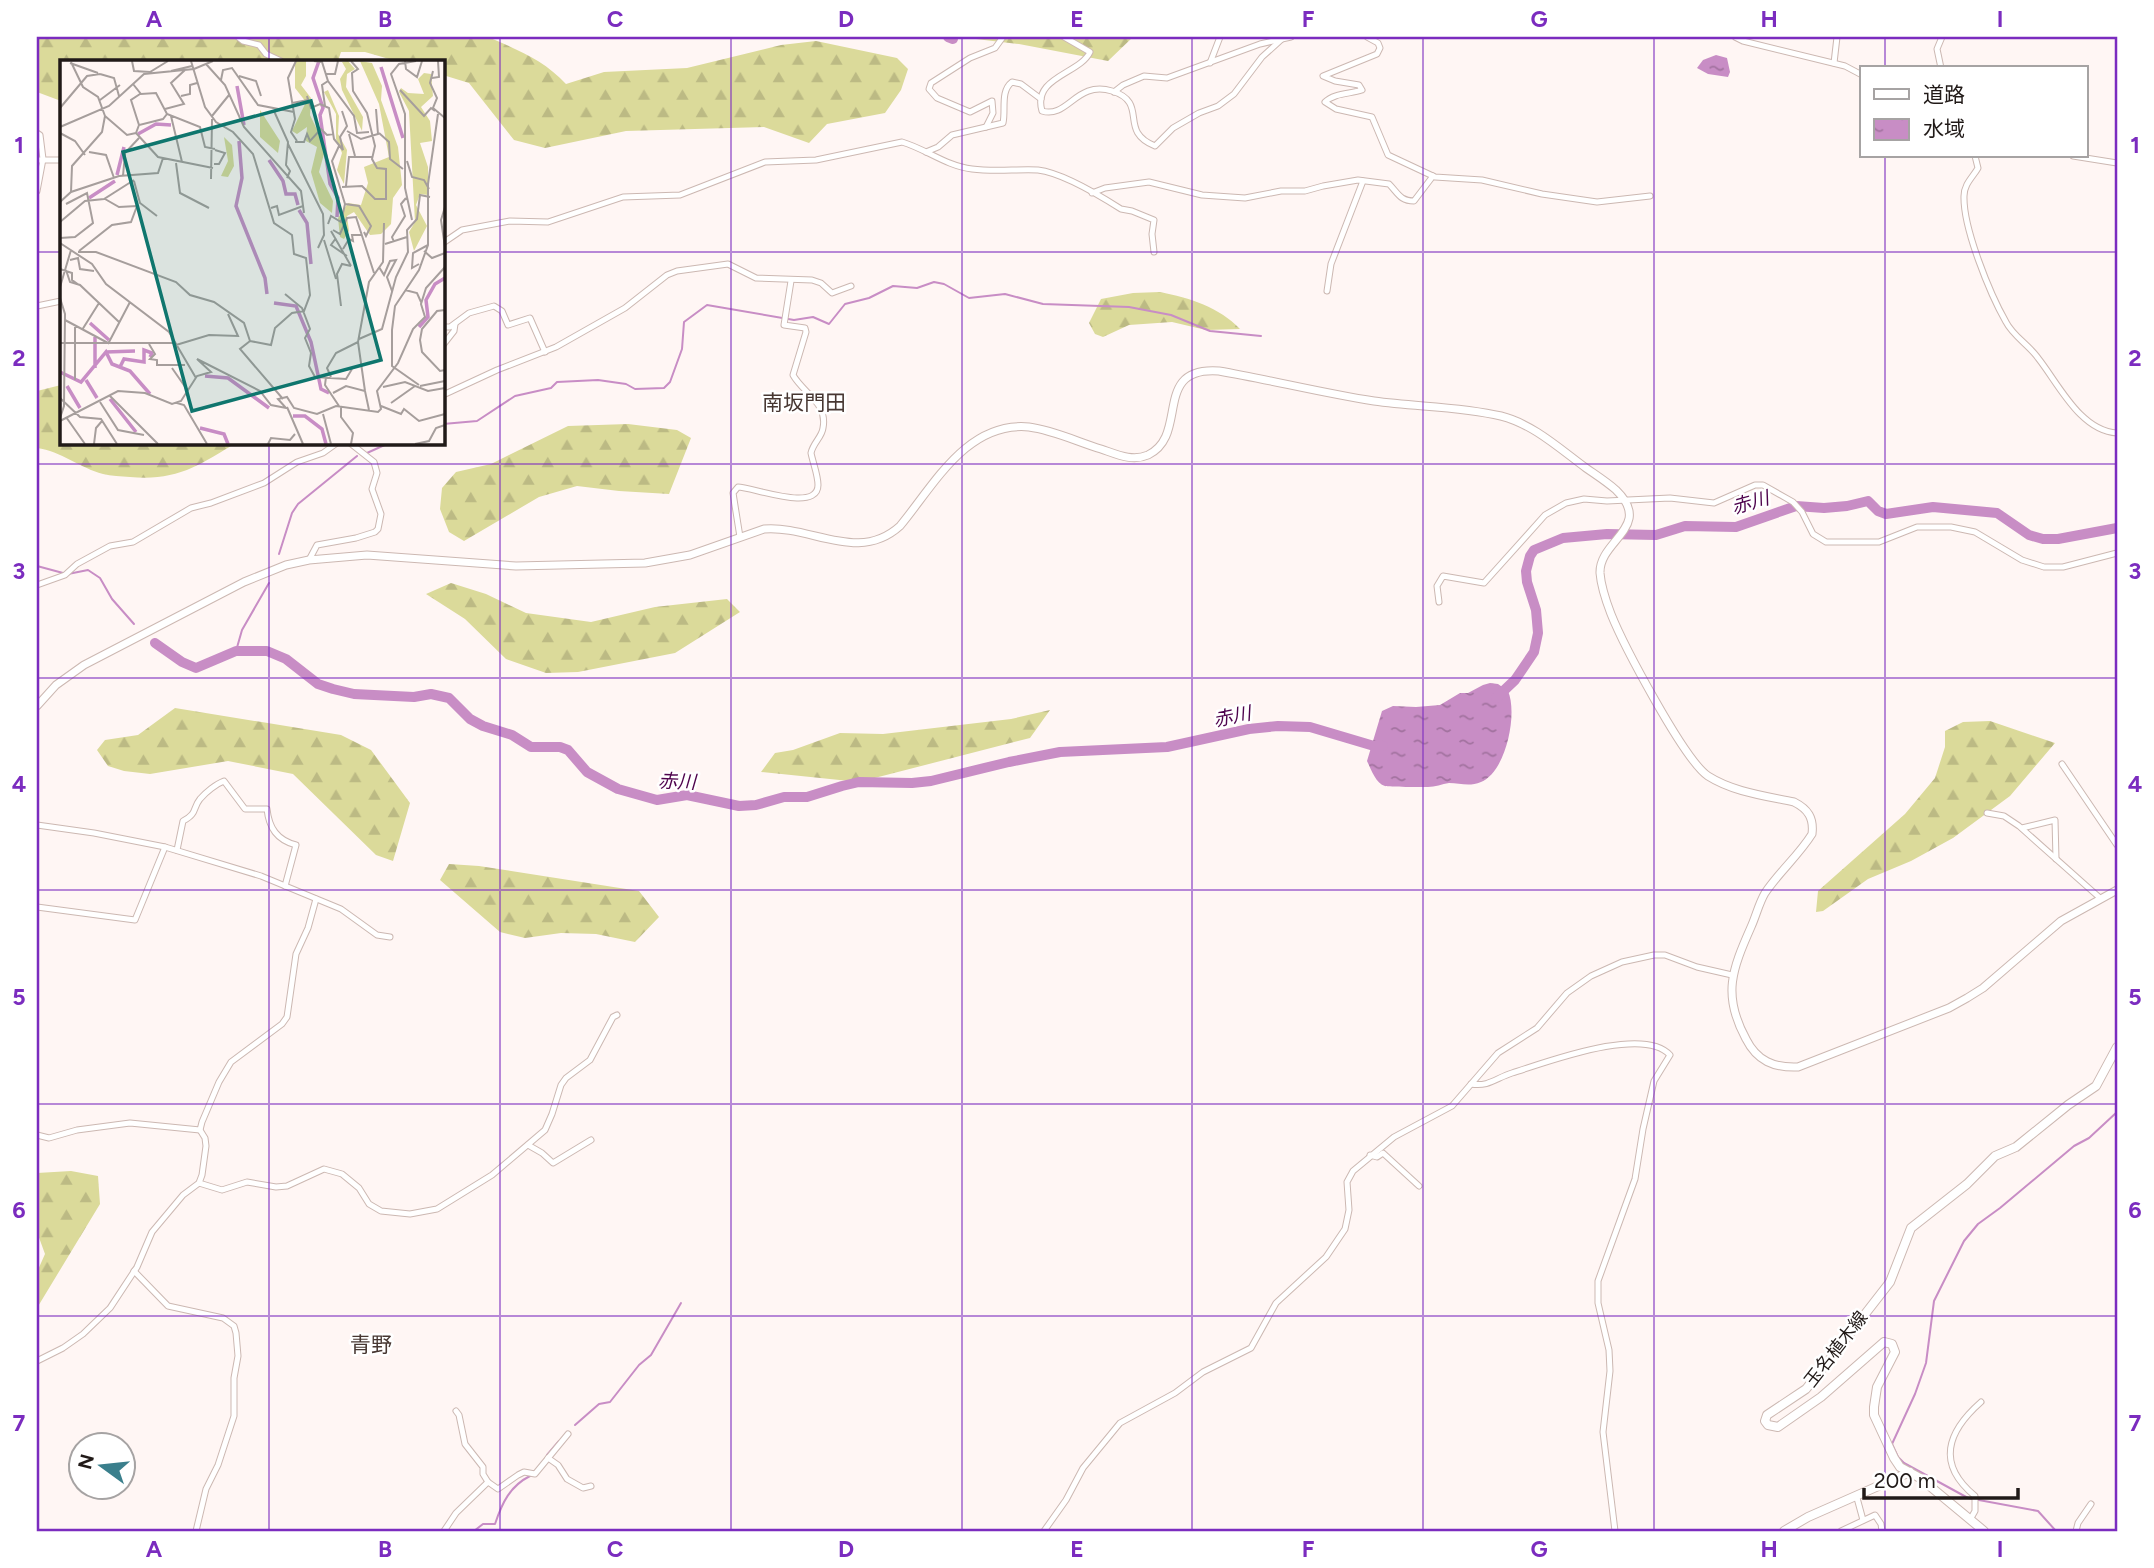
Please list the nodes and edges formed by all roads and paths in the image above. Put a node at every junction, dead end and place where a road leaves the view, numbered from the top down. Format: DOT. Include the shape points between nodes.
graph roads {
  1 [pos="238,37"];
  2 [pos="1003,37"];
  3 [pos="1065,37"];
  4 [pos="1220,37"];
  5 [pos="1291,37"];
  6 [pos="1367,37"];
  7 [pos="1735,37"];
  8 [pos="1837,37"];
  9 [pos="1942,37"];
  10 [pos="1282,39"];
  11 [pos="279,60"];
  12 [pos="1210,63"];
  13 [pos="1834,63"];
  14 [pos="1941,66"];
  15 [pos="1860,74"];
  16 [pos="1114,92"];
  17 [pos="1041,99"];
  18 [pos="986,127"];
  19 [pos="37,133"];
  20 [pos="926,152"];
  21 [pos="1976,158"];
  22 [pos="2086,158"];
  23 [pos="40,160"];
  24 [pos="60,160"];
  25 [pos="2117,163"];
  26 [pos="1433,176"];
  27 [pos="1363,181"];
  28 [pos="37,191"];
  29 [pos="1092,193"];
  30 [pos="1650,197"];
  31 [pos="444,242"];
  32 [pos="1154,252"];
  33 [pos="791,281"];
  34 [pos="851,286"];
  35 [pos="1327,291"];
  36 [pos="60,300"];
  37 [pos="37,306"];
  38 [pos="455,324"];
  39 [pos="444,327"];
  40 [pos="444,344"];
  41 [pos="545,352"];
  42 [pos="444,395"];
  43 [pos="2117,433"];
  44 [pos="336,444"];
  45 [pos="350,444"];
  46 [pos="1623,499"];
  47 [pos="740,537"];
  48 [pos="2117,553"];
  49 [pos="309,560"];
  50 [pos="37,585"];
  51 [pos="1438,602"];
  52 [pos="37,706"];
  53 [pos="2062,764"];
  54 [pos="1987,813"];
  55 [pos="37,825"];
  56 [pos="2022,828"];
  57 [pos="2117,845"];
  58 [pos="166,846"];
  59 [pos="177,850"];
  60 [pos="2056,859"];
  61 [pos="285,886"];
  62 [pos="2117,890"];
  63 [pos="2100,898"];
  64 [pos="316,899"];
  65 [pos="37,907"];
  66 [pos="390,937"];
  67 [pos="1731,975"];
  68 [pos="617,1015"];
  69 [pos="2117,1047"];
  70 [pos="1471,1084"];
  71 [pos="200,1130"];
  72 [pos="37,1135"];
  73 [pos="591,1140"];
  74 [pos="528,1145"];
  75 [pos="1370,1155"];
  76 [pos="199,1183"];
  77 [pos="1419,1186"];
  78 [pos="134,1271"];
  79 [pos="37,1361"];
  80 [pos="1981,1402"];
  81 [pos="456,1411"];
  82 [pos="568,1434"];
  83 [pos="548,1458"];
  84 [pos="1910,1472"];
  85 [pos="488,1482"];
  86 [pos="591,1486"];
  87 [pos="1857,1498"];
  88 [pos="2091,1504"];
  89 [pos="1971,1518"];
  90 [pos="1863,1520"];
  91 [pos="197,1531"];
  92 [pos="444,1531"];
  93 [pos="1044,1531"];
  94 [pos="1615,1531"];
  95 [pos="1784,1531"];
  96 [pos="1841,1531"];
  97 [pos="1882,1531"];
  98 [pos="1984,1531"];
  99 [pos="2076,1531"];
  1 -- 11 [label="street"];
  2 -- 18 [label="street" via="995,48 970,58 931,83 929,89 937,98 970,112 992,101 993,113"];
  3 -- 17 [label="street" via="1090,52 1080,64 1052,79"];
  4 -- 12 [label="street"];
  5 -- 10 [label="street"];
  6 -- 26 [label="street" via="1378,43 1377,54 1323,76 1359,85 1362,90 1331,97 1325,103 1372,117 1388,155"];
  7 -- 13 [label="street"];
  8 -- 13 [label="street"];
  9 -- 14 [label="street" via="1937,49"];
  10 -- 12 [label="street"];
  10 -- 16 [label="street" via="1234,94 1172,128 1155,146 1139,136 1129,100"];
  12 -- 16 [label="street" via="1167,78 1144,76"];
  13 -- 15 [label="street"];
  16 -- 17 [label="street" via="1093,89 1050,113 1041,109"];
  17 -- 18 [label="street" via="1012,82 1004,94 1003,123"];
  18 -- 20 [label="street" via="952,135"];
  19 -- 23 [label="street"];
  20 -- 29 [label="street" via="972,169 1053,173"];
  20 -- 31 [label="street" via="914,145 893,143 816,160 765,162 680,195 623,197 548,222 510,221 462,230"];
  21 -- 43 [label="street" via="1978,168 1964,191 1965,209 2006,323 2078,413"];
  22 -- 25 [label="street"];
  23 -- 24 [label="street"];
  23 -- 28 [label="street"];
  26 -- 27 [label="street" via="1414,201 1400,198 1389,184"];
  26 -- 30 [label="street" via="1482,180 1597,202"];
  27 -- 29 [label="street" via="1245,198 1202,195 1149,182"];
  27 -- 35 [label="street" via="1331,264"];
  29 -- 32 [label="street" via="1154,220"];
  33 -- 34 [label="street" via="820,282 832,293"];
  33 -- 41 [label="street" via="755,278 728,264 677,271 625,308"];
  33 -- 47 [label="street" via="784,325 805,328 806,332 793,375 818,403 823,419 823,430 811,453 819,484 812,496 791,499 737,487 733,493"];
  36 -- 37 [label="street"];
  38 -- 39 [label="street"];
  38 -- 40 [label="street"];
  38 -- 41 [label="street" via="469,313 499,308 508,325 530,318"];
  41 -- 42 [label="street"];
  44 -- 50 [label="street" via="264,483 191,508 133,542 110,546"];
  45 -- 49 [label="street" via="376,466 372,489 381,514 378,528 356,538 317,545"];
  46 -- 47 [label="street" via="1554,444 1504,417 1377,401 1206,370 1182,383 1163,441 1143,457 1124,457 1040,429 998,429 970,443 900,526 875,542 844,544 776,528"];
  46 -- 48 [label="street" via="1714,503 1763,485 1793,502 1813,534 1826,542 1879,542 1917,527 1951,527 1975,532 2022,560 2044,567 2063,567"];
  46 -- 51 [label="street" via="1566,503 1545,516 1484,583 1443,576 1437,586"];
  46 -- 67 [label="street" via="1628,523 1601,563 1604,593 1615,623 1687,752 1718,782 1794,802 1811,817 1812,834 1766,892"];
  47 -- 49 [label="street" via="690,555 645,563 516,566 367,555"];
  49 -- 52 [label="street" via="244,582 84,664"];
  53 -- 57 [label="street"];
  54 -- 56 [label="street" via="2004,816"];
  55 -- 58 [label="street"];
  56 -- 60 [label="street"];
  56 -- 60 [label="street" via="2055,820"];
  58 -- 59 [label="street"];
  58 -- 65 [label="street" via="135,920"];
  59 -- 61 [label="street"];
  59 -- 61 [label="street" via="183,821 196,812 199,800 224,781 245,809 267,809 277,836 296,845"];
  60 -- 63 [label="street"];
  61 -- 64 [label="street"];
  62 -- 63 [label="street"];
  63 -- 67 [label="street" via="2061,921 1983,988 1958,1003 1798,1067 1773,1065 1755,1054 1732,1005"];
  64 -- 66 [label="street" via="341,909 377,935"];
  64 -- 71 [label="street" via="296,954 286,1017 224,1071"];
  67 -- 70 [label="street" via="1665,955 1622,962 1567,993 1537,1028 1498,1054"];
  68 -- 74 [label="street" via="590,1060 561,1085 548,1125"];
  69 -- 84 [label="main road, 玉名植木線" via="2096,1086 2025,1140 1995,1156 1911,1228 1890,1282 1835,1354 1806,1389 1767,1415 1768,1425 1778,1427 1888,1342 1895,1352 1875,1393 1874,1415 1900,1467"];
  70 -- 75 [label="street" via="1452,1106"];
  70 -- 94 [label="street" via="1484,1086 1507,1074 1611,1045 1653,1046 1670,1055 1654,1081 1635,1179 1598,1281 1598,1303 1609,1349 1603,1432"];
  71 -- 72 [label="street" via="130,1123 49,1138"];
  71 -- 76 [label="street" via="206,1146"];
  73 -- 74 [label="street" via="553,1163"];
  74 -- 76 [label="street" via="442,1207 410,1214 373,1208 359,1188 334,1170 324,1169 287,1186 247,1182 222,1190"];
  75 -- 77 [label="street" via="1383,1153"];
  75 -- 93 [label="street" via="1348,1178 1345,1229 1326,1257 1276,1303 1251,1348 1120,1423 1083,1468"];
  76 -- 78 [label="street" via="157,1226"];
  78 -- 79 [label="street" via="99,1320 63,1349"];
  78 -- 91 [label="street" via="169,1306 223,1318 236,1332 234,1416 206,1489"];
  80 -- 89 [label="street" via="1962,1419 1950,1447 1953,1467 1976,1499"];
  81 -- 85 [label="street" via="465,1444"];
  82 -- 83 [label="street"];
  83 -- 85 [label="street" via="530,1475 518,1475 498,1489"];
  83 -- 86 [label="street" via="567,1479 583,1488"];
  84 -- 87 [label="main road"];
  84 -- 89 [label="main road"];
  85 -- 92 [label="street"];
  87 -- 90 [label="street"];
  87 -- 95 [label="main road"];
  88 -- 99 [label="street"];
  89 -- 98 [label="main road"];
  90 -- 96 [label="street"];
  90 -- 97 [label="street" via="1875,1515"];
}
